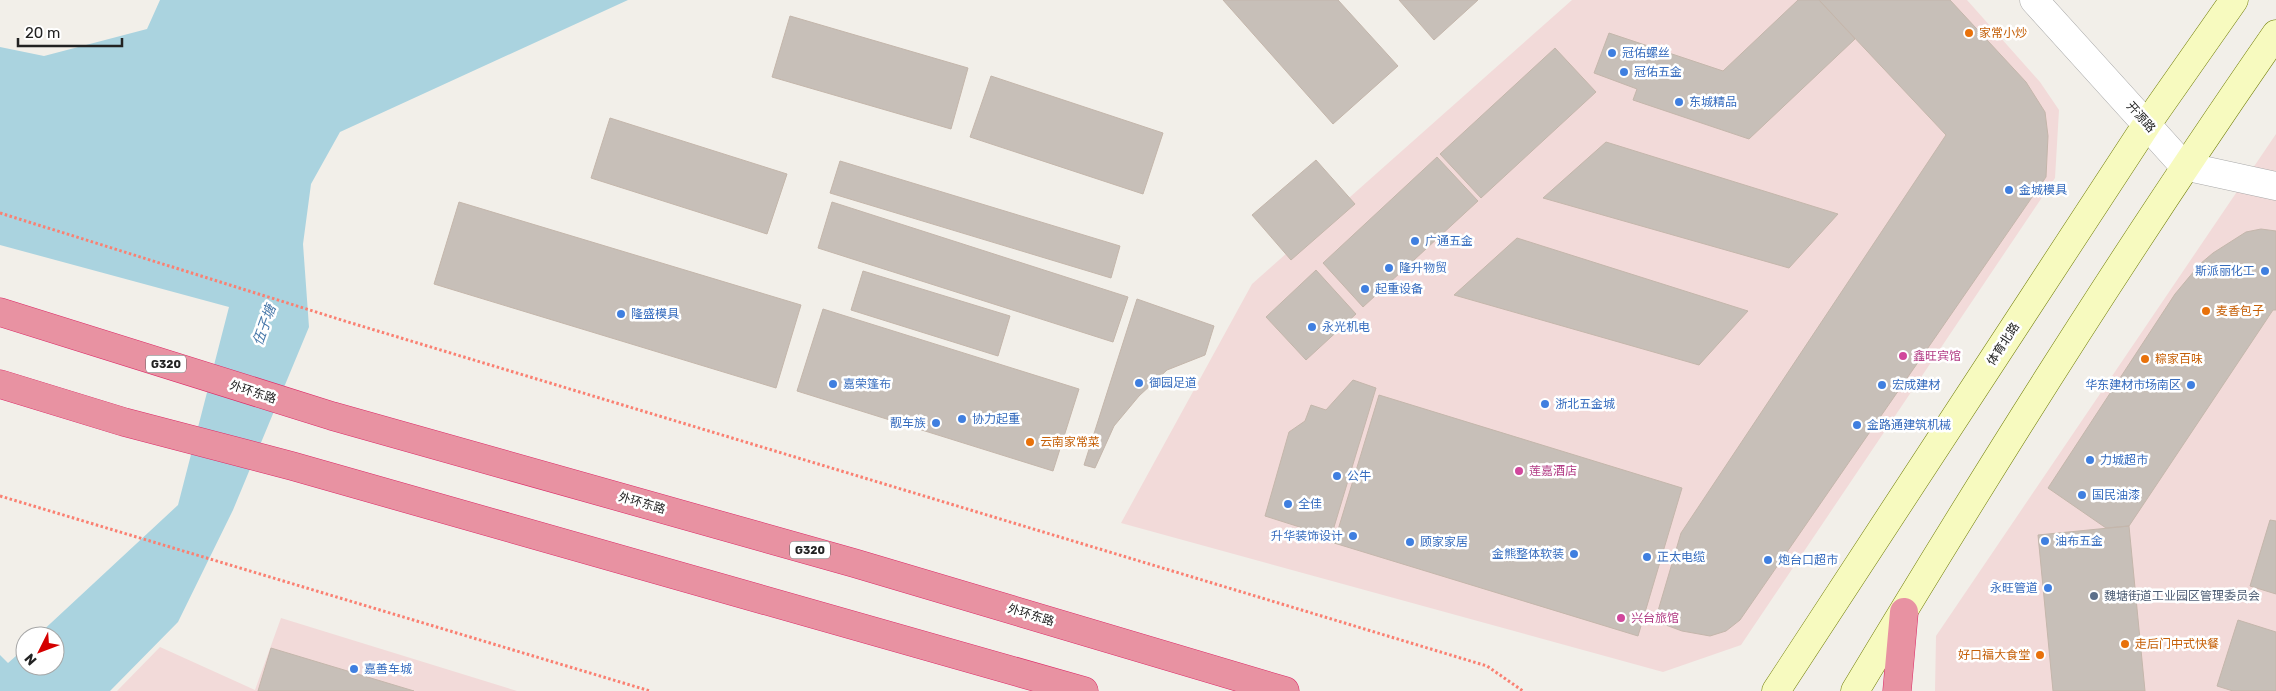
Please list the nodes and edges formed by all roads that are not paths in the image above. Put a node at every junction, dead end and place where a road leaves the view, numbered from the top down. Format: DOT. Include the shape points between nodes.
graph roads {
  1 [pos="2034,0"];
  2 [pos="2234,0"];
  3 [pos="2276,34"];
  4 [pos="2146,124"];
  5 [pos="2184,166"];
  6 [pos="2276,186"];
  7 [pos="0,312"];
  8 [pos="0,384"];
  9 [pos="1904,612"];
  10 [pos="1084,691"];
  11 [pos="1285,691"];
  12 [pos="1776,691"];
  13 [pos="1855,691"];
  14 [pos="1897,691"];
  1 -- 4 [label="street, 开源路"];
  2 -- 4 [label="main road, 体育北路"];
  3 -- 5 [label="main road"];
  4 -- 5 [label="street, 开源路"];
  4 -- 12 [label="main road, 体育北路"];
  5 -- 6 [label="street"];
  5 -- 9 [label="main road"];
  7 -- 11 [label="highway, 外环东路 / G320" via="332,416 864,566"];
  8 -- 10 [label="highway" via="124,422 292,466"];
  9 -- 13 [label="main road"];
  9 -- 14 [label="highway"];
}
